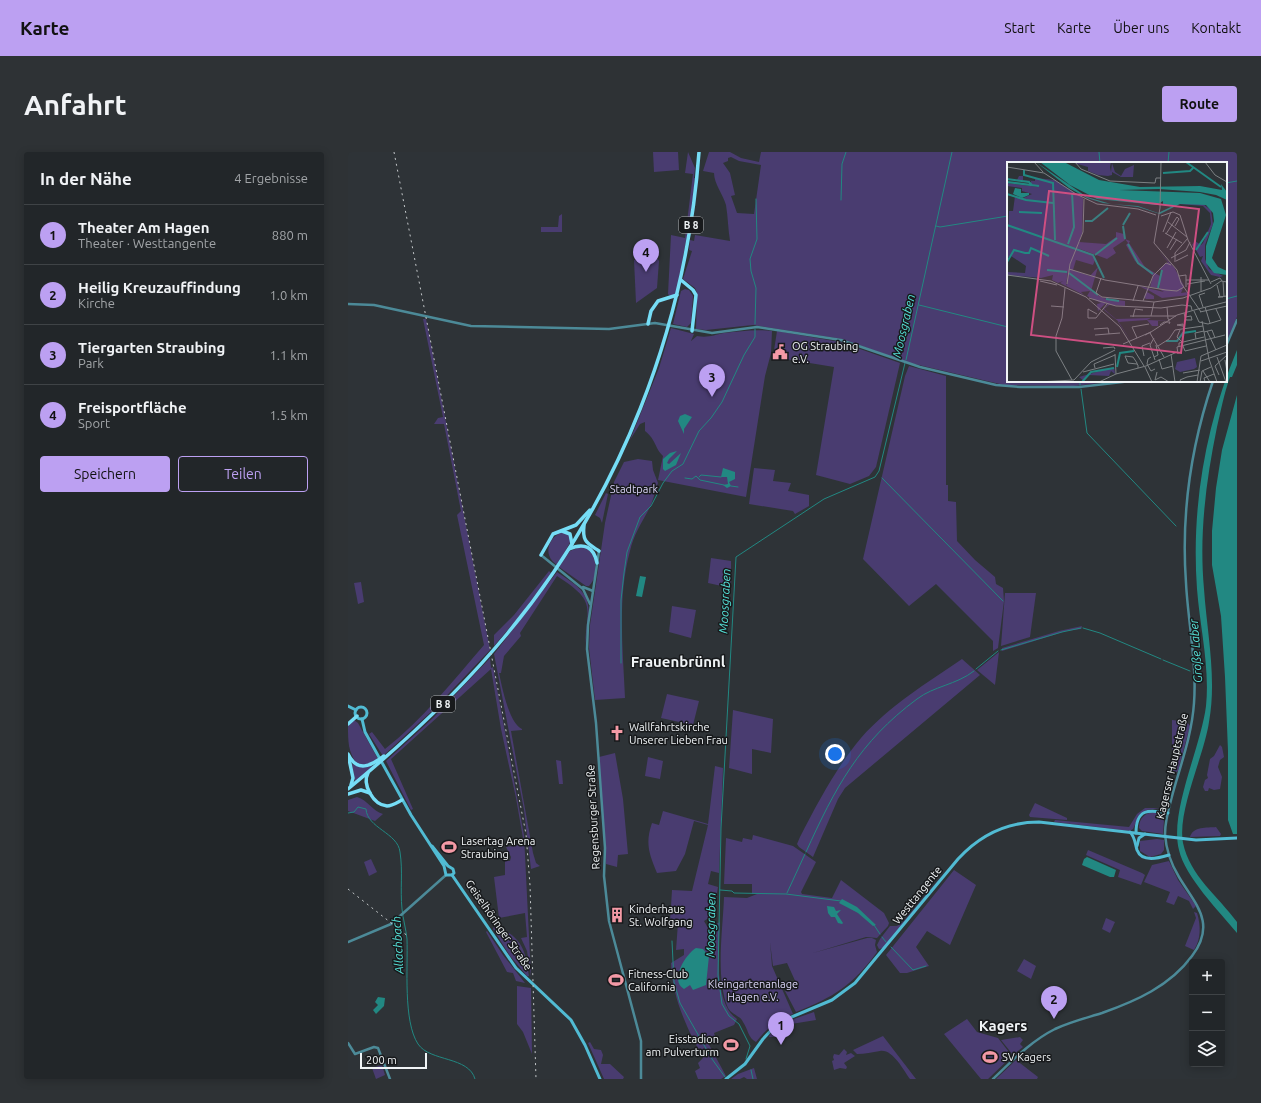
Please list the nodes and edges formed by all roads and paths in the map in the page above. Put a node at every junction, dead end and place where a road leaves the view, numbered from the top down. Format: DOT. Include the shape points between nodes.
graph roads {
  1 [pos="699,152"];
  2 [pos="681,280"];
  3 [pos="687,286"];
  4 [pos="679,289"];
  5 [pos="677,295"];
  6 [pos="671,299"];
  7 [pos="348,304"];
  8 [pos="675,304"];
  9 [pos="1237,320"];
  10 [pos="648,324"];
  11 [pos="692,331"];
  12 [pos="1227,344"];
  13 [pos="1122,382"];
  14 [pos="1213,382"];
  15 [pos="597,502"];
  16 [pos="584,524"];
  17 [pos="559,531"];
  18 [pos="572,544"];
  19 [pos="568,550"];
  20 [pos="599,551"];
  21 [pos="594,552"];
  22 [pos="541,556"];
  23 [pos="597,563"];
  24 [pos="580,586"];
  25 [pos="593,592"];
  26 [pos="586,593"];
  27 [pos="591,608"];
  28 [pos="348,706"];
  29 [pos="356,710"];
  30 [pos="357,716"];
  31 [pos="362,719"];
  32 [pos="348,724"];
  33 [pos="399,746"];
  34 [pos="348,754"];
  35 [pos="369,772"];
  36 [pos="348,789"];
  37 [pos="348,794"];
  38 [pos="372,795"];
  39 [pos="402,800"];
  40 [pos="1168,813"];
  41 [pos="1130,832"];
  42 [pos="1136,833"];
  43 [pos="1145,834"];
  44 [pos="1237,838"];
  45 [pos="432,846"];
  46 [pos="1137,846"];
  47 [pos="1169,855"];
  48 [pos="450,867"];
  49 [pos="446,869"];
  50 [pos="446,875"];
  51 [pos="452,875"];
  52 [pos="348,942"];
  53 [pos="348,1042"];
  54 [pos="390,1079"];
  55 [pos="600,1079"];
  56 [pos="641,1079"];
  57 [pos="726,1079"];
  58 [pos="993,1079"];
  1 -- 2 [label="main road, B 8" via="692,220"];
  2 -- 3 [label="main road"];
  2 -- 4 [label="main road, B 8"];
  3 -- 4 [label="main road"];
  3 -- 11 [label="main road" via="694,290 696,296"];
  4 -- 5 [label="main road, B 8"];
  5 -- 6 [label="main road"];
  5 -- 8 [label="main road, B 8"];
  6 -- 8 [label="main road"];
  6 -- 10 [label="main road" via="663,298 656,303"];
  7 -- 10 [label="street" via="374,306 471,326 602,330"];
  8 -- 15 [label="main road, B 8" via="655,371 637,418"];
  9 -- 12 [label="street"];
  10 -- 11 [label="street" via="661,324"];
  11 -- 13 [label="street" via="712,333 751,327 768,328 841,340 906,363 1012,387 1079,387"];
  14 -- 40 [label="street, Kagerser Hauptstraße" via="1194,451 1186,516 1185,569 1195,686 1193,714"];
  15 -- 16 [label="main road, B 8"];
  15 -- 17 [label="main road" via="579,522"];
  16 -- 18 [label="main road, B 8"];
  16 -- 20 [label="main road" via="586,542"];
  17 -- 18 [label="main road" via="569,534"];
  17 -- 22 [label="main road" via="550,538"];
  18 -- 19 [label="main road, B 8"];
  19 -- 21 [label="main road" via="584,545"];
  19 -- 33 [label="main road, B 8" via="499,644 447,700"];
  20 -- 21 [label="main road"];
  20 -- 23 [label="street, Regensburger Straße"];
  21 -- 23 [label="main road"];
  22 -- 24 [label="street"];
  23 -- 25 [label="street, Regensburger Straße"];
  24 -- 25 [label="street"];
  24 -- 26 [label="street"];
  25 -- 26 [label="street"];
  25 -- 27 [label="street, Regensburger Straße"];
  26 -- 27 [label="street"];
  27 -- 56 [label="street, Regensburger Straße" via="587,649 596,723 605,848 605,885 610,921 641,1041"];
  28 -- 29 [label="main road"];
  29 -- 30 [label="main road"];
  29 -- 31 [label="main road" via="361,707 366,709 367,715"];
  30 -- 31 [label="main road"];
  30 -- 32 [label="main road"];
  31 -- 39 [label="main road" via="365,732"];
  33 -- 34 [label="main road" via="366,766 354,764"];
  33 -- 35 [label="main road, B 8"];
  34 -- 36 [label="main road" via="353,778"];
  35 -- 36 [label="main road, B 8"];
  35 -- 38 [label="main road" via="366,783"];
  37 -- 38 [label="main road" via="361,790"];
  38 -- 39 [label="main road" via="385,805"];
  39 -- 45 [label="main road"];
  40 -- 42 [label="main road" via="1144,813 1137,821"];
  40 -- 47 [label="street, Kagerser Hauptstraße" via="1166,834"];
  41 -- 42 [label="main road, Westtangente"];
  41 -- 46 [label="main road"];
  41 -- 57 [label="main road, Westtangente" via="1033,822 1008,826 983,837 958,859 855,983 832,1000 775,1026 742,1068"];
  42 -- 43 [label="main road, Westtangente"];
  43 -- 44 [label="main road" via="1191,840"];
  43 -- 46 [label="main road" via="1139,838"];
  45 -- 48 [label="main road"];
  45 -- 49 [label="main road"];
  46 -- 47 [label="main road" via="1138,852 1146,858"];
  47 -- 58 [label="street, Kagerser Hauptstraße" via="1178,877 1202,914 1202,934 1193,955 1152,993 1053,1030 1029,1046"];
  48 -- 49 [label="main road"];
  48 -- 51 [label="main road" via="454,870"];
  49 -- 50 [label="main road"];
  50 -- 51 [label="main road"];
  50 -- 52 [label="street" via="385,927"];
  51 -- 55 [label="main road, Geiselhöringer Straße" via="507,956 526,978 571,1020"];
  53 -- 54 [label="street" via="355,1054 378,1048"];
}
